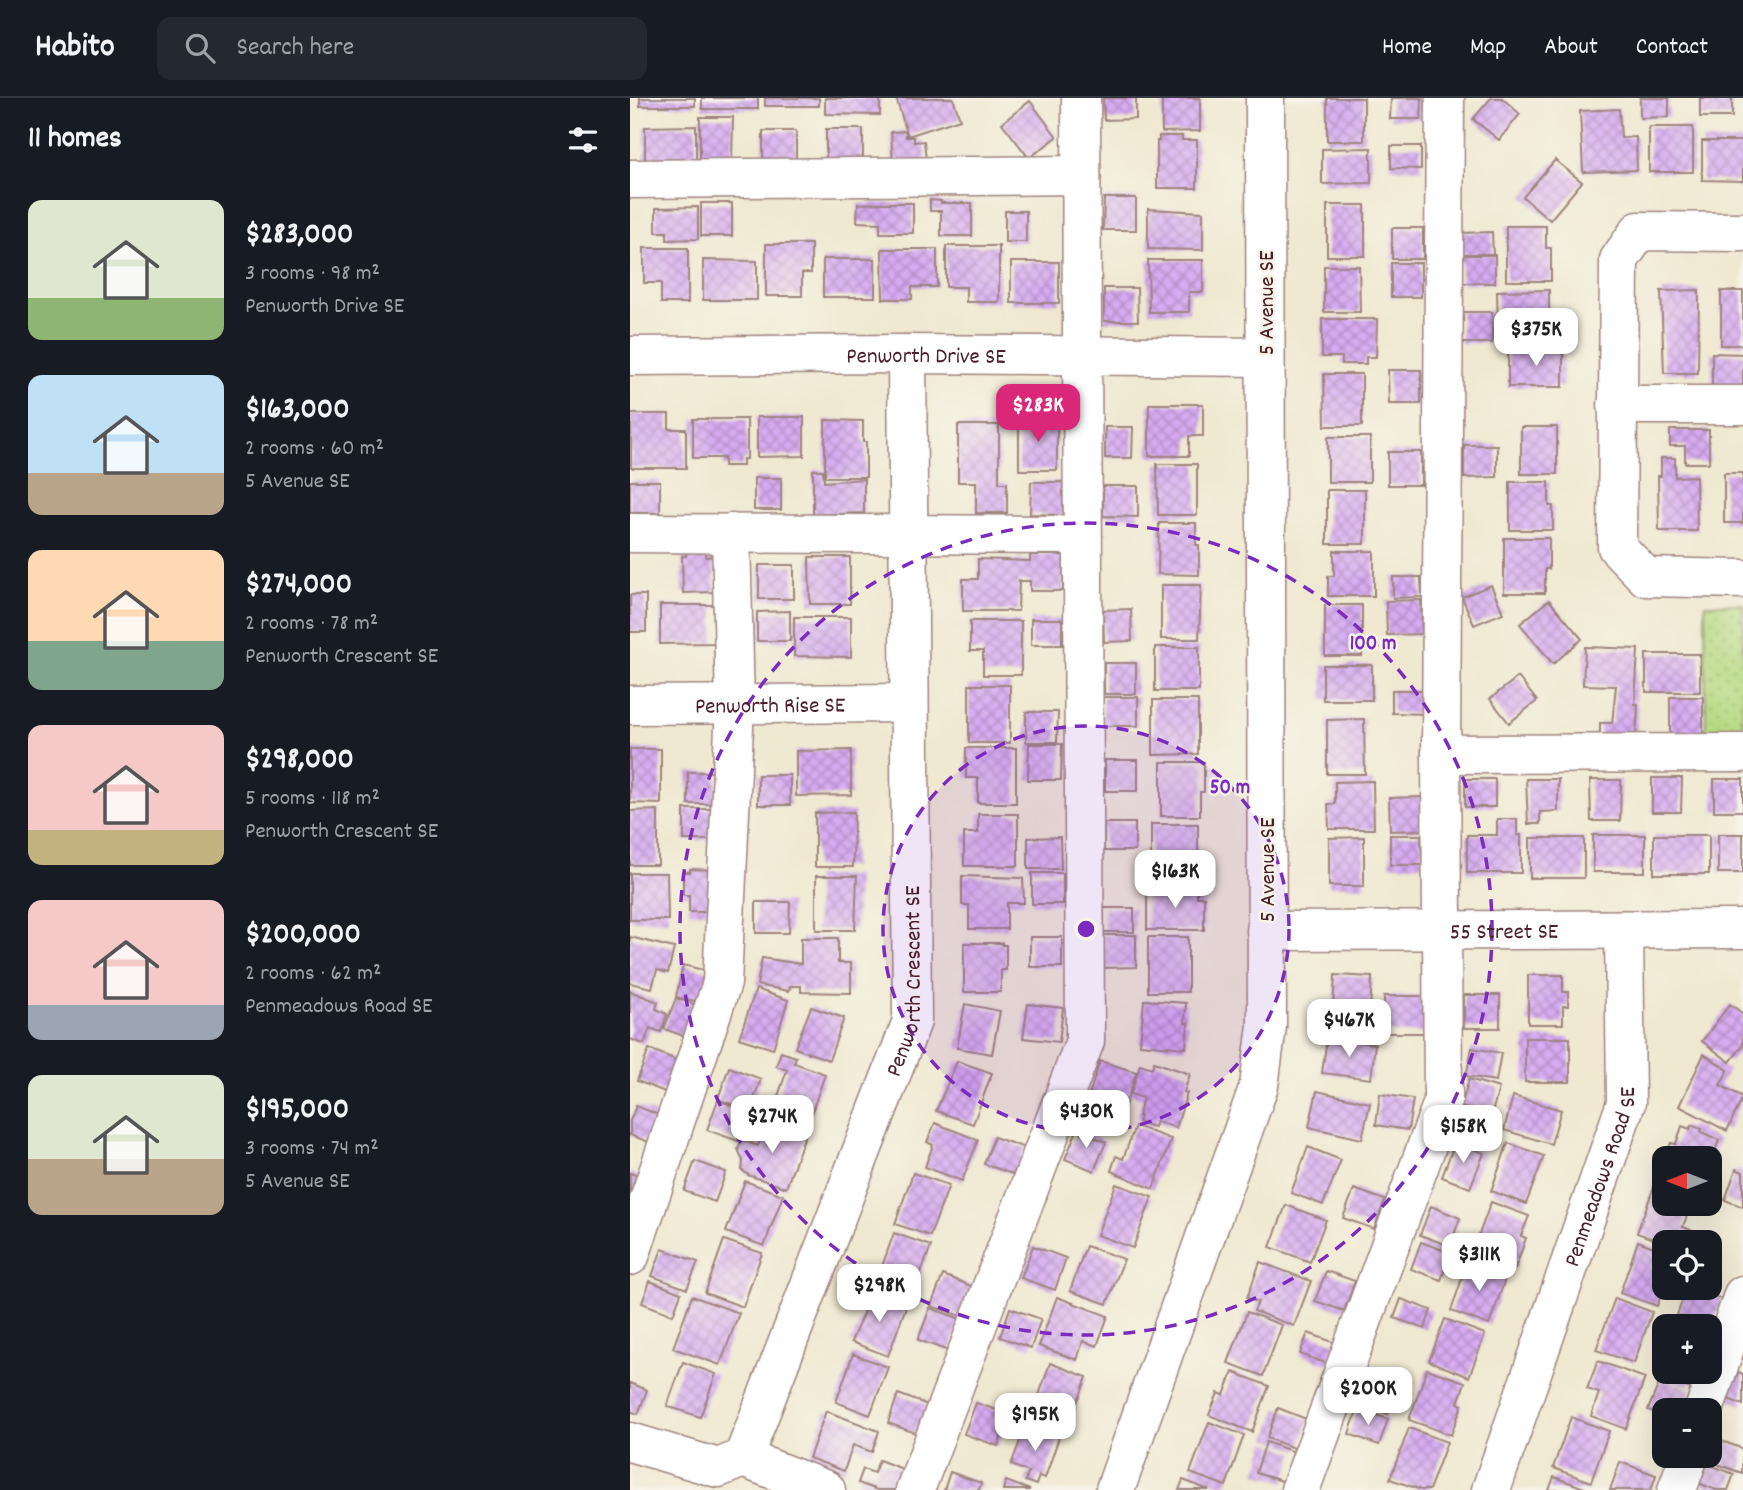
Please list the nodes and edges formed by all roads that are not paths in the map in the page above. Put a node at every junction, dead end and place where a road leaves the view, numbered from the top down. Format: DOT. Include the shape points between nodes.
graph roads {
  1 [pos="1080,98"];
  2 [pos="1265,98"];
  3 [pos="1445,98"];
  4 [pos="1081,175"];
  5 [pos="630,179"];
  6 [pos="1743,232"];
  7 [pos="907,355"];
  8 [pos="630,356"];
  9 [pos="1081,357"];
  10 [pos="1265,357"];
  11 [pos="1617,405"];
  12 [pos="1743,405"];
  13 [pos="630,533"];
  14 [pos="731,533"];
  15 [pos="909,533"];
  16 [pos="1082,535"];
  17 [pos="1743,579"];
  18 [pos="909,703"];
  19 [pos="630,705"];
  20 [pos="735,706"];
  21 [pos="1743,753"];
  22 [pos="1441,754"];
  23 [pos="1443,929"];
  24 [pos="1743,929"];
  25 [pos="1624,930"];
  26 [pos="1266,931"];
  27 [pos="630,1256"];
  28 [pos="1743,1295"];
  29 [pos="1708,1398"];
  30 [pos="630,1442"];
  31 [pos="743,1458"];
  32 [pos="1685,1468"];
  33 [pos="826,1490"];
  34 [pos="915,1490"];
  35 [pos="1115,1490"];
  36 [pos="1300,1490"];
  37 [pos="1491,1490"];
  38 [pos="1677,1490"];
  1 -- 4 [label="street"];
  2 -- 10 [label="street, 5 Avenue SE"];
  3 -- 22 [label="street"];
  4 -- 5 [label="street"];
  4 -- 9 [label="street"];
  6 -- 11 [label="street" via="1639,231 1619,260"];
  7 -- 8 [label="street, Penworth Drive SE"];
  7 -- 9 [label="street, Penworth Drive SE"];
  7 -- 15 [label="street, Penworth Crescent SE"];
  9 -- 10 [label="street, Penworth Drive SE"];
  9 -- 16 [label="street"];
  10 -- 26 [label="street, 5 Avenue SE"];
  11 -- 12 [label="street"];
  11 -- 17 [label="street" via="1617,547 1646,577"];
  13 -- 14 [label="street"];
  14 -- 15 [label="street"];
  14 -- 20 [label="street"];
  15 -- 16 [label="street"];
  15 -- 18 [label="street, Penworth Crescent SE"];
  16 -- 34 [label="street" via="1085,1041"];
  18 -- 20 [label="street, Penworth Rise SE"];
  18 -- 31 [label="street, Penworth Crescent SE" via="912,1021"];
  19 -- 20 [label="street, Penworth Rise SE"];
  20 -- 27 [label="street" via="722,983"];
  21 -- 22 [label="street"];
  22 -- 23 [label="street"];
  23 -- 25 [label="street, 55 Street SE"];
  23 -- 26 [label="street, 55 Street SE"];
  23 -- 36 [label="street" via="1443,1102"];
  24 -- 25 [label="street, 55 Street SE"];
  25 -- 37 [label="street, Penmeadows Road SE" via="1626,1103"];
  26 -- 35 [label="street, 5 Avenue SE" via="1267,1026 1259,1086"];
  28 -- 29 [label="street"];
  30 -- 31 [label="street" via="718,1468"];
  31 -- 33 [label="street"];
  32 -- 38 [label="street"];
}
